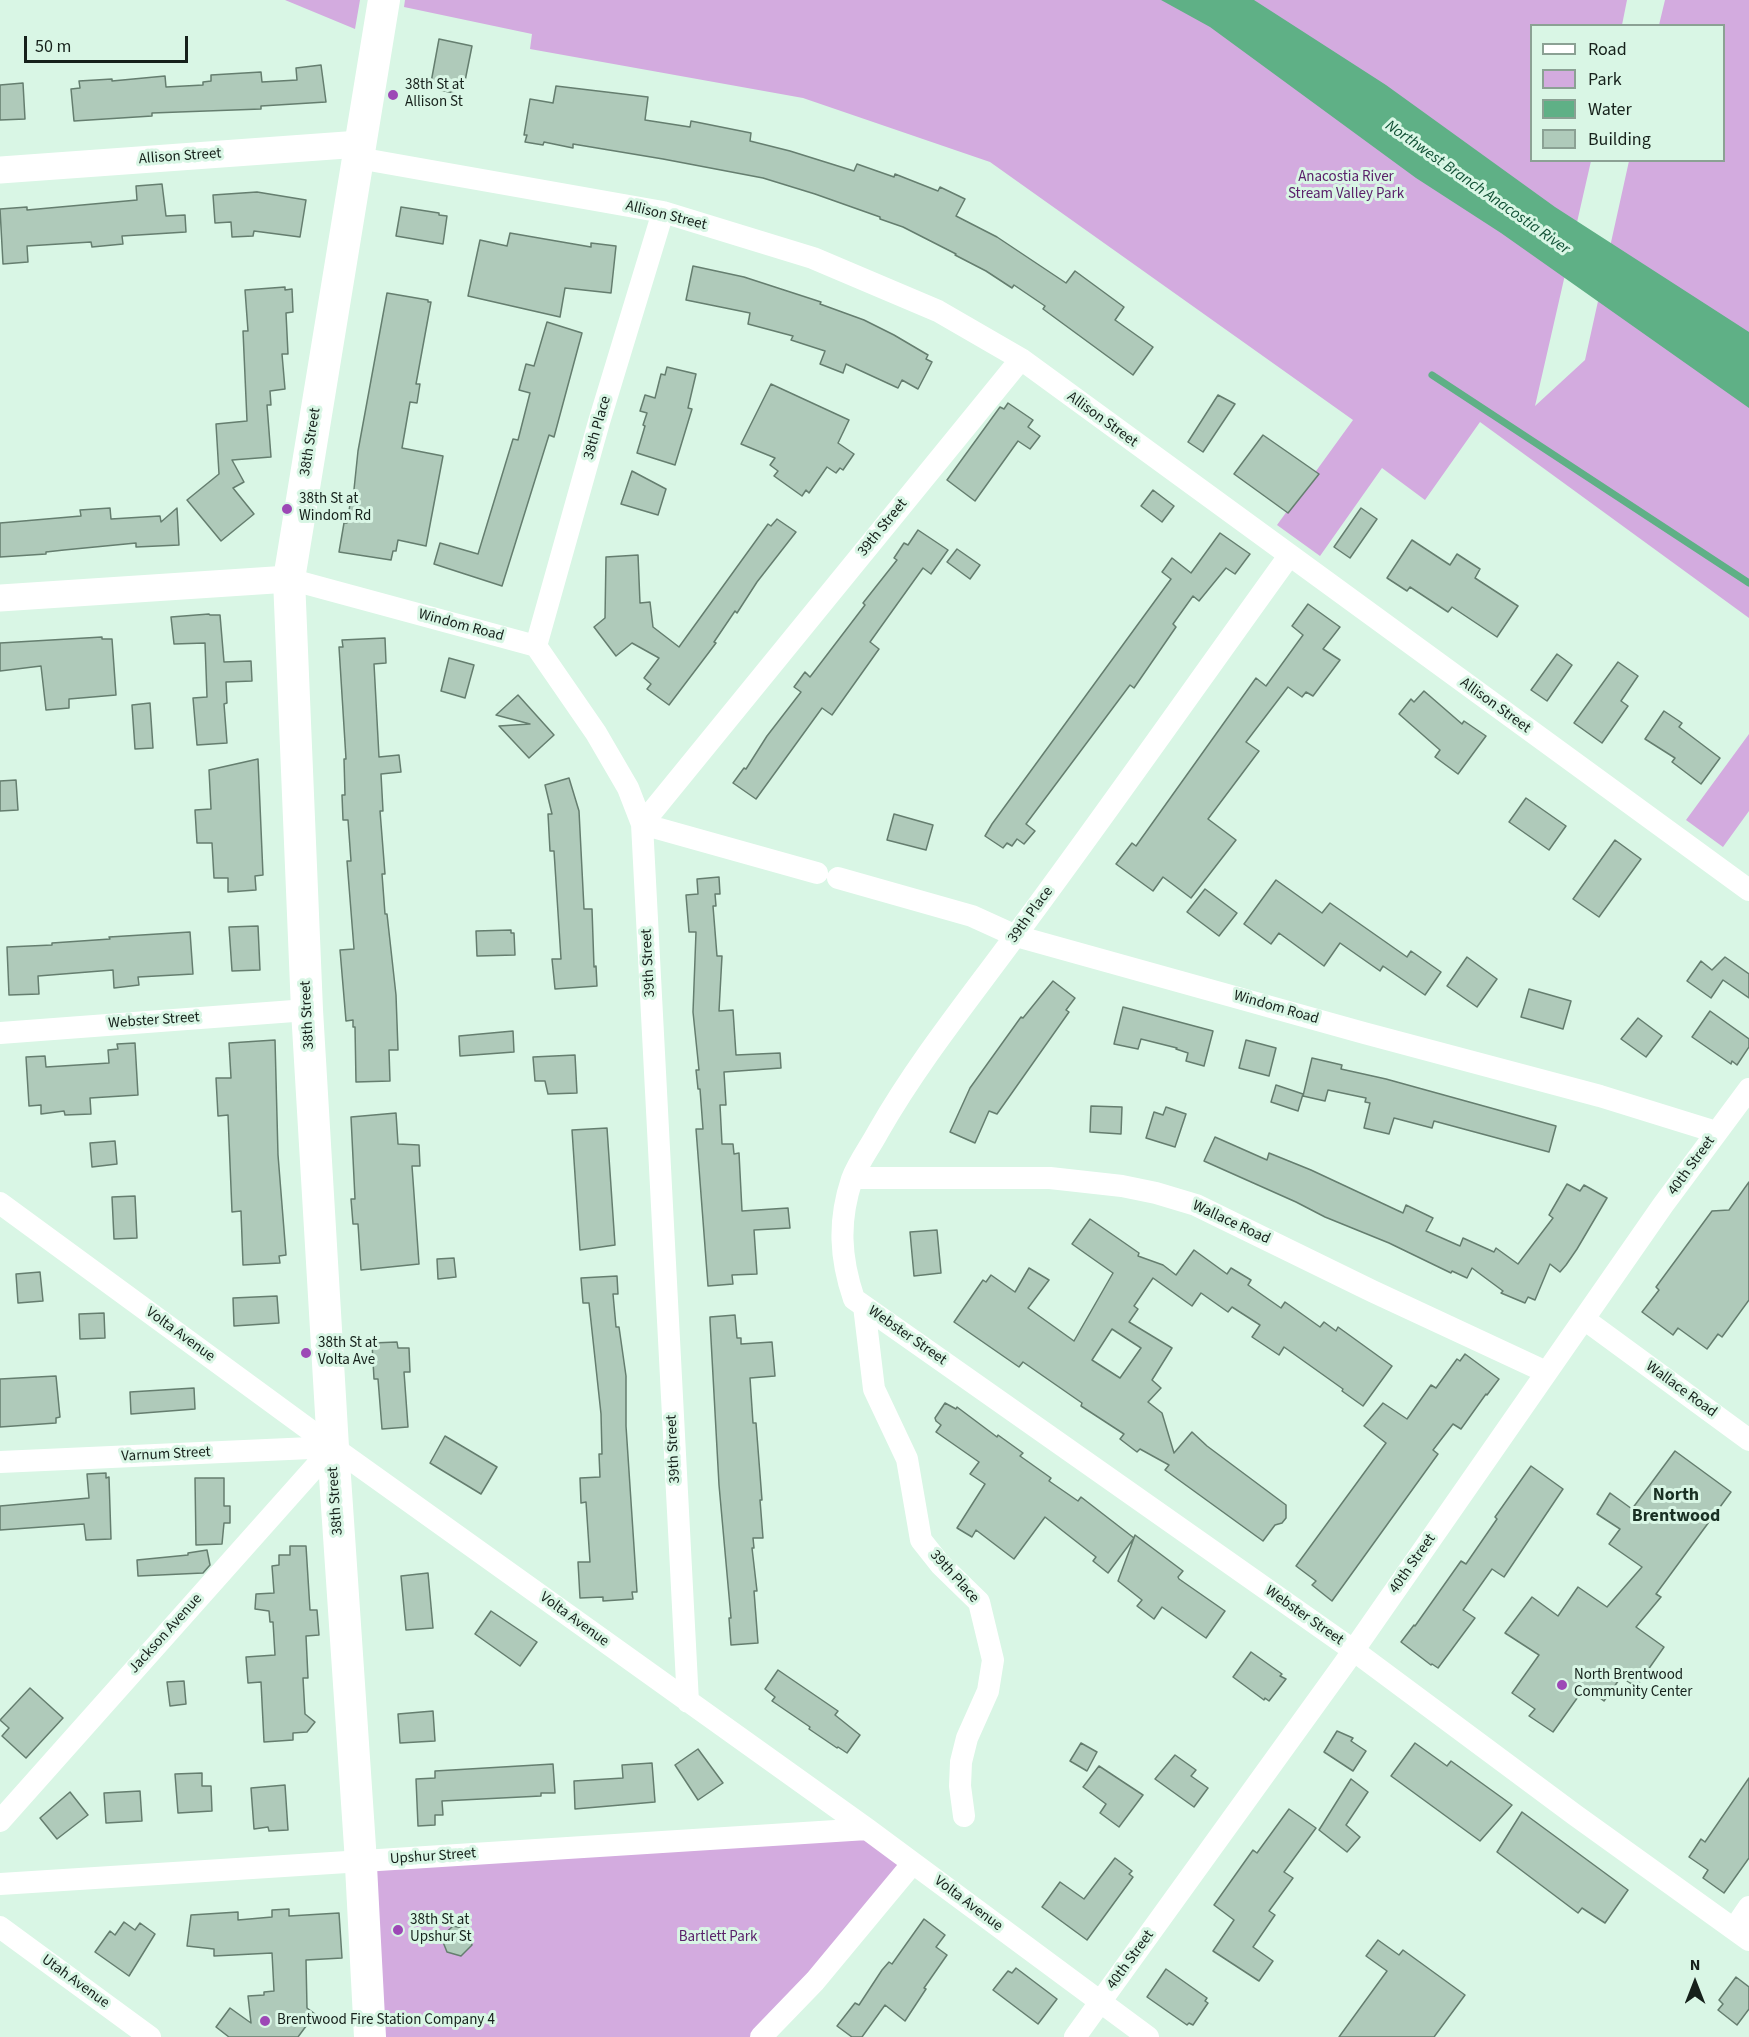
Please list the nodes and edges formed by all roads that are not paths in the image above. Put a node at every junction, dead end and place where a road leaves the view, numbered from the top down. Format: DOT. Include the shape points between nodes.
graph roads {
  1 [pos="384,0"];
  2 [pos="359,151"];
  3 [pos="0,170"];
  4 [pos="663,212"];
  5 [pos="1021,359"];
  6 [pos="1289,556"];
  7 [pos="289,579"];
  8 [pos="0,598"];
  9 [pos="537,646"];
  10 [pos="642,824"];
  11 [pos="1749,890"];
  12 [pos="1016,936"];
  13 [pos="307,1010"];
  14 [pos="0,1033"];
  15 [pos="1749,1089"];
  16 [pos="1716,1132"];
  17 [pos="853,1178"];
  18 [pos="0,1203"];
  19 [pos="859,1303"];
  20 [pos="1584,1319"];
  21 [pos="1546,1372"];
  22 [pos="1749,1440"];
  23 [pos="333,1447"];
  24 [pos="0,1462"];
  25 [pos="1353,1650"];
  26 [pos="688,1702"];
  27 [pos="964,1816"];
  28 [pos="0,1821"];
  29 [pos="867,1829"];
  30 [pos="360,1862"];
  31 [pos="913,1863"];
  32 [pos="0,1884"];
  33 [pos="1749,1908"];
  34 [pos="0,1927"];
  35 [pos="1742,1934"];
  36 [pos="1100,2004"];
  37 [pos="150,2037"];
  38 [pos="370,2037"];
  39 [pos="762,2037"];
  40 [pos="1076,2037"];
  41 [pos="1148,2037"];
  1 -- 2 [label="main road, 38th Street"];
  2 -- 3 [label="street, Allison Street"];
  2 -- 4 [label="street, Allison Street"];
  2 -- 7 [label="main road, 38th Street"];
  4 -- 5 [label="street, Allison Street" via="813,258 938,311"];
  4 -- 9 [label="street, 38th Place"];
  5 -- 6 [label="street, Allison Street"];
  5 -- 10 [label="street, 39th Street"];
  6 -- 11 [label="street, Allison Street"];
  6 -- 12 [label="street, 39th Place"];
  7 -- 8 [label="street, Windom Road"];
  7 -- 9 [label="street, Windom Road"];
  7 -- 13 [label="main road, 38th Street"];
  9 -- 10 [label="street" via="596,733 628,788"];
  10 -- 12 [label="street, Windom Road" via="972,916"];
  10 -- 26 [label="street, 39th Street"];
  12 -- 16 [label="street, Windom Road" via="1600,1096"];
  12 -- 17 [label="street, 39th Place" via="893,1106"];
  13 -- 14 [label="street, Webster Street"];
  13 -- 23 [label="main road, 38th Street"];
  15 -- 16 [label="street, 40th Street"];
  16 -- 20 [label="street, 40th Street"];
  17 -- 19 [label="street, 39th Place" via="842,1228 842,1257"];
  17 -- 21 [label="street, Wallace Road" via="1050,1178 1156,1193 1196,1205"];
  18 -- 23 [label="street, Volta Avenue"];
  19 -- 25 [label="street, Webster Street"];
  19 -- 27 [label="street, 39th Place" via="874,1389 907,1459 921,1540 979,1602 993,1660 988,1691 961,1762"];
  20 -- 21 [label="street, 40th Street"];
  20 -- 22 [label="street, Wallace Road"];
  21 -- 25 [label="street, 40th Street"];
  23 -- 24 [label="street, Varnum Street"];
  23 -- 26 [label="street, Volta Avenue"];
  23 -- 28 [label="street, Jackson Avenue"];
  23 -- 30 [label="main road, 38th Street"];
  25 -- 35 [label="street, Webster Street"];
  25 -- 36 [label="street, 40th Street"];
  26 -- 29 [label="street, Volta Avenue"];
  29 -- 30 [label="street, Upshur Street"];
  29 -- 31 [label="street, Volta Avenue"];
  30 -- 32 [label="street, Upshur Street"];
  30 -- 38 [label="main road, 38th Street"];
  31 -- 36 [label="street, Volta Avenue"];
  31 -- 39 [label="street" via="815,1981"];
  33 -- 35 [label="street"];
  34 -- 37 [label="street, Utah Avenue"];
  36 -- 40 [label="street, 40th Street"];
  36 -- 41 [label="street, Volta Avenue"];
}
